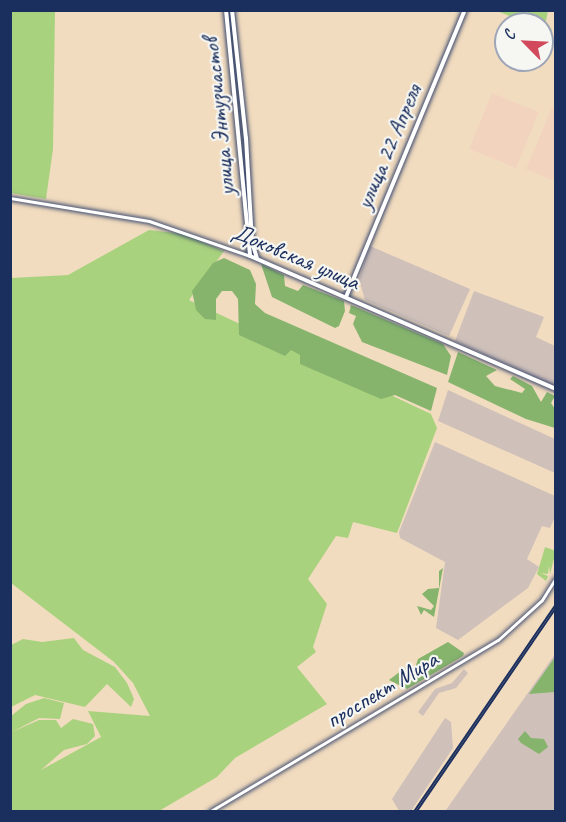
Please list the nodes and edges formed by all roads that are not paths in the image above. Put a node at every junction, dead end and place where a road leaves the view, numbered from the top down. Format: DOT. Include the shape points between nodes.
graph roads {
  1 [pos="226,10"];
  2 [pos="232,10"];
  3 [pos="465,10"];
  4 [pos="10,198"];
  5 [pos="250,256"];
  6 [pos="258,259"];
  7 [pos="346,297"];
  8 [pos="555,389"];
  9 [pos="555,578"];
  10 [pos="209,812"];
  1 -- 5 [label="main road, улица Энтузиастов"];
  2 -- 6 [label="main road, улица Энтузиастов" via="247,147 252,242"];
  3 -- 7 [label="main road, улица 22 Апреля"];
  4 -- 5 [label="street, Доковская улица" via="145,219"];
  5 -- 6 [label="main road, Доковская улица"];
  6 -- 7 [label="main road, Доковская улица"];
  7 -- 8 [label="main road, Доковская улица"];
  9 -- 10 [label="street, проспект Мира" via="542,600 498,640"];
}
